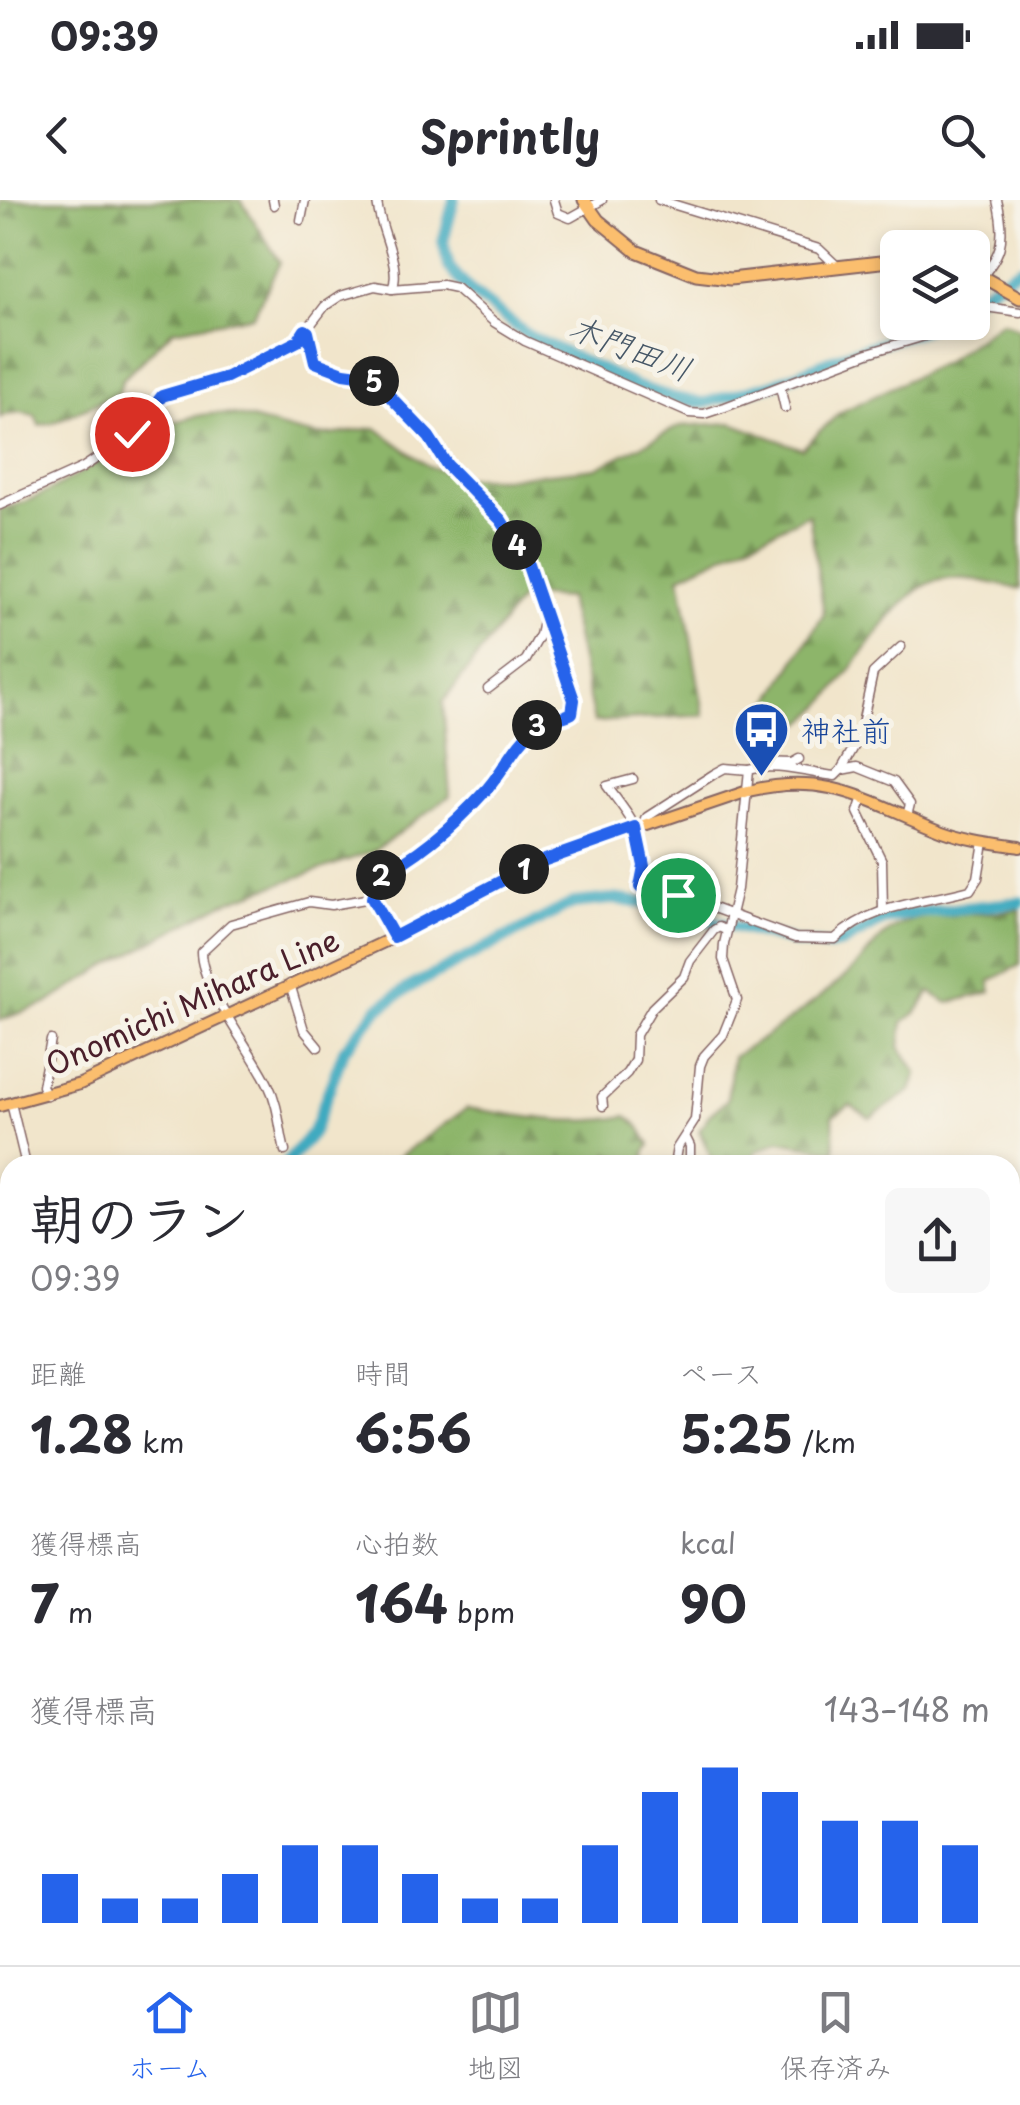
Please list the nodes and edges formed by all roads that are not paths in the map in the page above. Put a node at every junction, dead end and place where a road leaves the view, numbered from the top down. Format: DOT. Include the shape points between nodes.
graph roads {
  1 [pos="305,200"];
  2 [pos="378,200"];
  3 [pos="554,200"];
  4 [pos="602,200"];
  5 [pos="659,200"];
  6 [pos="997,200"];
  7 [pos="587,205"];
  8 [pos="301,220"];
  9 [pos="880,260"];
  10 [pos="837,266"];
  11 [pos="990,270"];
  12 [pos="990,280"];
  13 [pos="392,288"];
  14 [pos="1020,298"];
  15 [pos="990,308"];
  16 [pos="1020,312"];
  17 [pos="305,330"];
  18 [pos="911,340"];
  19 [pos="780,387"];
  20 [pos="785,408"];
  21 [pos="0,504"];
  22 [pos="544,618"];
  23 [pos="902,647"];
  24 [pos="488,689"];
  25 [pos="798,759"];
  26 [pos="748,770"];
  27 [pos="842,770"];
  28 [pos="632,779"];
  29 [pos="748,791"];
  30 [pos="863,797"];
  31 [pos="907,816"];
  32 [pos="640,827"];
  33 [pos="984,842"];
  34 [pos="1020,846"];
  35 [pos="372,898"];
  36 [pos="882,911"];
  37 [pos="731,912"];
  38 [pos="725,930"];
  39 [pos="394,937"];
  40 [pos="290,984"];
  41 [pos="227,1014"];
  42 [pos="51,1040"];
  43 [pos="318,1047"];
  44 [pos="47,1095"];
  45 [pos="6,1104"];
  46 [pos="603,1106"];
  47 [pos="686,1138"];
  48 [pos="285,1151"];
  49 [pos="23,1155"];
  50 [pos="676,1155"];
  51 [pos="690,1155"];
  1 -- 8 [label="street"];
  2 -- 13 [label="street" via="396,267"];
  3 -- 7 [label="street" via="558,213 570,218"];
  4 -- 7 [label="street"];
  5 -- 10 [label="street" via="819,249"];
  6 -- 11 [label="street" via="1003,218"];
  7 -- 10 [label="highway" via="636,251 696,275 730,279"];
  9 -- 10 [label="highway"];
  12 -- 14 [label="highway"];
  13 -- 17 [label="street" via="340,296"];
  13 -- 19 [label="street" via="456,288 525,341 689,413 704,414"];
  15 -- 16 [label="street"];
  17 -- 21 [label="street" via="298,341 227,377 162,396 132,434 94,460"];
  17 -- 22 [label="street" via="315,362 378,384 501,520 526,560"];
  18 -- 19 [label="street"];
  19 -- 20 [label="street"];
  22 -- 24 [label="street" via="526,660"];
  22 -- 35 [label="street" via="574,700 572,713 538,724 486,790 405,863 378,876"];
  23 -- 27 [label="street" via="873,673 859,738"];
  25 -- 26 [label="street" via="754,763"];
  26 -- 27 [label="street" via="778,765 835,776"];
  26 -- 29 [label="street"];
  26 -- 32 [label="street" via="725,768"];
  27 -- 31 [label="street" via="858,767 894,782 910,804"];
  28 -- 32 [label="street" via="607,786"];
  29 -- 30 [label="main road, Onomichi Mihara Line" via="801,783"];
  29 -- 32 [label="main road, Onomichi Mihara Line"];
  29 -- 37 [label="street"];
  30 -- 31 [label="main road, Onomichi Mihara Line"];
  30 -- 36 [label="street" via="858,812 882,861"];
  31 -- 33 [label="main road, Onomichi Mihara Line"];
  32 -- 37 [label="street" via="640,887"];
  32 -- 39 [label="main road, Onomichi Mihara Line" via="534,864"];
  33 -- 34 [label="main road, Onomichi Mihara Line"];
  33 -- 36 [label="street" via="970,890"];
  35 -- 39 [label="street"];
  35 -- 41 [label="street" via="309,902 231,924 200,952"];
  36 -- 37 [label="street" via="820,941"];
  37 -- 38 [label="street"];
  38 -- 46 [label="street" via="714,930 684,977 652,1008 636,1035 636,1060 602,1096"];
  38 -- 47 [label="street" via="723,958 738,1000 700,1066 699,1106"];
  39 -- 40 [label="main road, Onomichi Mihara Line"];
  40 -- 41 [label="main road, Onomichi Mihara Line"];
  40 -- 43 [label="street" via="304,1030"];
  41 -- 44 [label="main road, Onomichi Mihara Line"];
  41 -- 48 [label="street" via="273,1096"];
  42 -- 44 [label="street" via="42,1086"];
  44 -- 45 [label="main road, Onomichi Mihara Line"];
  45 -- 49 [label="street"];
  47 -- 50 [label="street"];
  47 -- 51 [label="street"];
}
